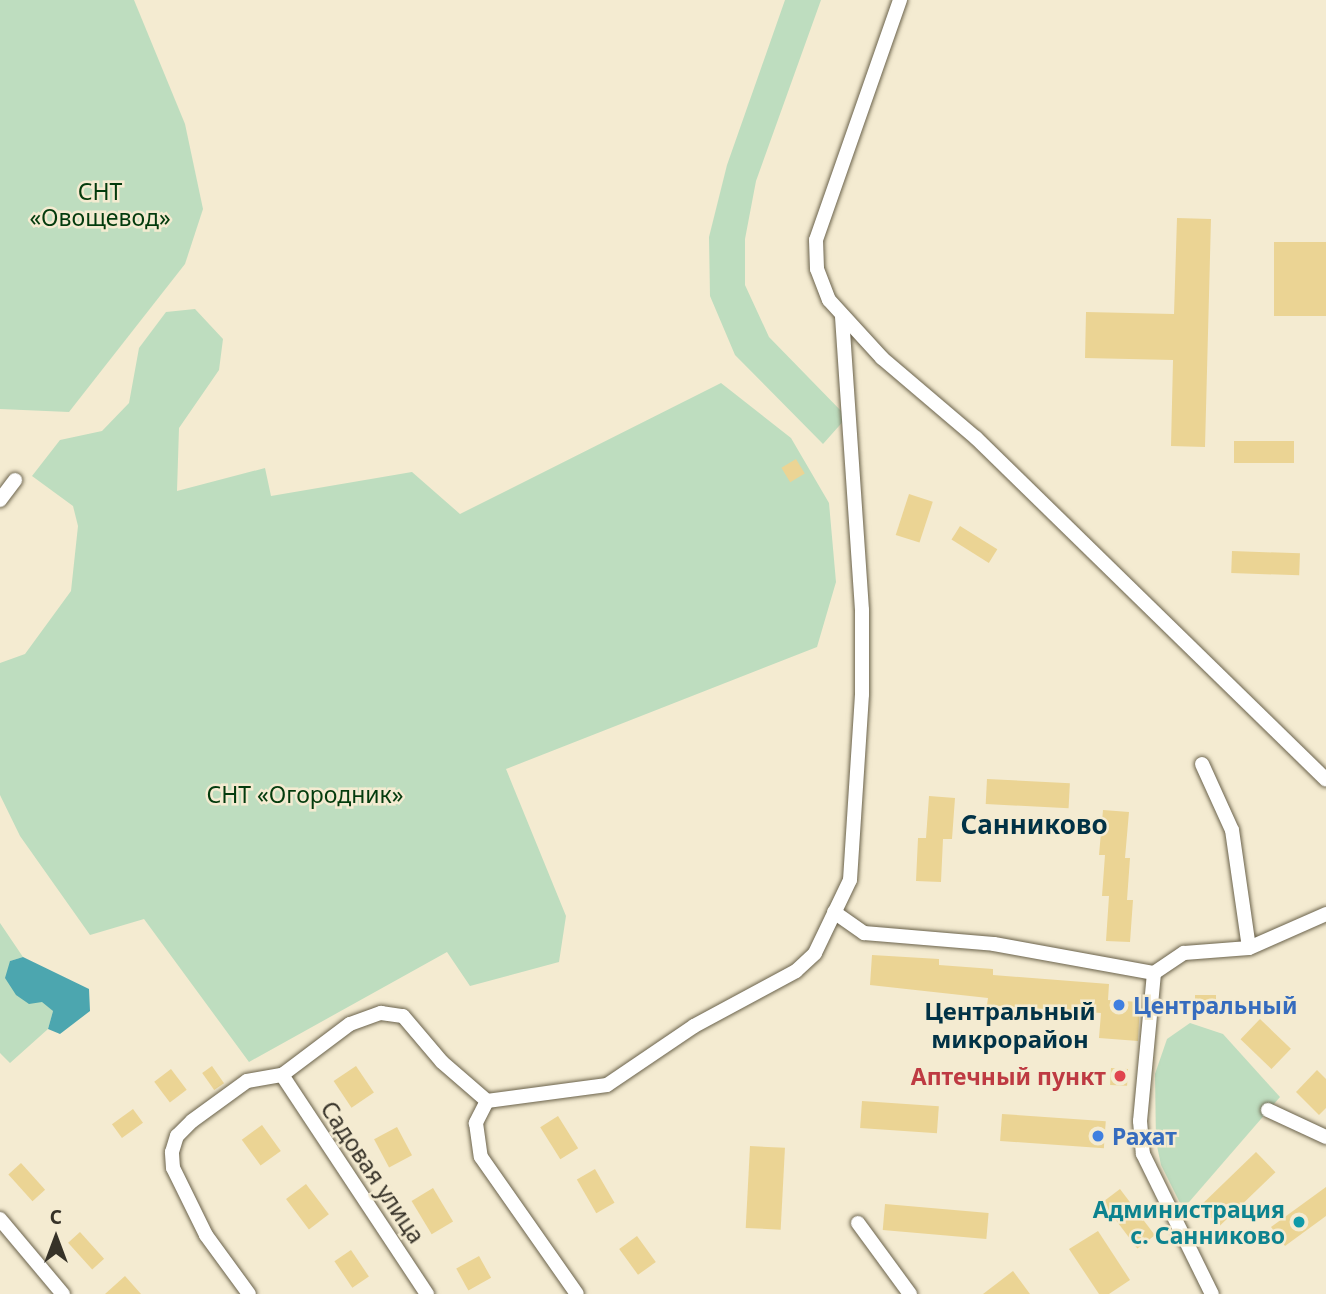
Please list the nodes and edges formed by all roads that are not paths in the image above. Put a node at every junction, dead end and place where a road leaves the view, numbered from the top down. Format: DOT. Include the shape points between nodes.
graph roads {
  1 [pos="900,0"];
  2 [pos="842,317"];
  3 [pos="15,480"];
  4 [pos="0,500"];
  5 [pos="1202,764"];
  6 [pos="1326,779"];
  7 [pos="834,912"];
  8 [pos="1326,914"];
  9 [pos="1249,948"];
  10 [pos="1154,973"];
  11 [pos="282,1075"];
  12 [pos="486,1101"];
  13 [pos="1268,1110"];
  14 [pos="1326,1137"];
  15 [pos="0,1219"];
  16 [pos="858,1223"];
  17 [pos="63,1294"];
  18 [pos="249,1294"];
  19 [pos="427,1294"];
  20 [pos="577,1294"];
  21 [pos="910,1294"];
  22 [pos="1212,1294"];
  1 -- 2 [label="street" via="816,240 817,269 829,300"];
  2 -- 6 [label="street" via="1066,524"];
  2 -- 7 [label="street" via="862,610 862,694 850,880"];
  3 -- 4 [label="street"];
  5 -- 9 [label="street" via="1233,830"];
  7 -- 10 [label="street" via="864,933 994,944"];
  7 -- 12 [label="street" via="815,953 796,971 682,1034 607,1085"];
  8 -- 9 [label="street"];
  9 -- 10 [label="street" via="1184,953"];
  10 -- 22 [label="street" via="1140,1121 1143,1154"];
  11 -- 12 [label="street" via="349,1024 381,1013 403,1016 442,1062"];
  11 -- 18 [label="street" via="247,1081 192,1121 177,1136 172,1152 173,1168 206,1235"];
  11 -- 19 [label="street, Садовая улица"];
  12 -- 20 [label="street" via="476,1123 481,1157"];
  13 -- 14 [label="street"];
  15 -- 17 [label="street"];
  16 -- 21 [label="street"];
}
